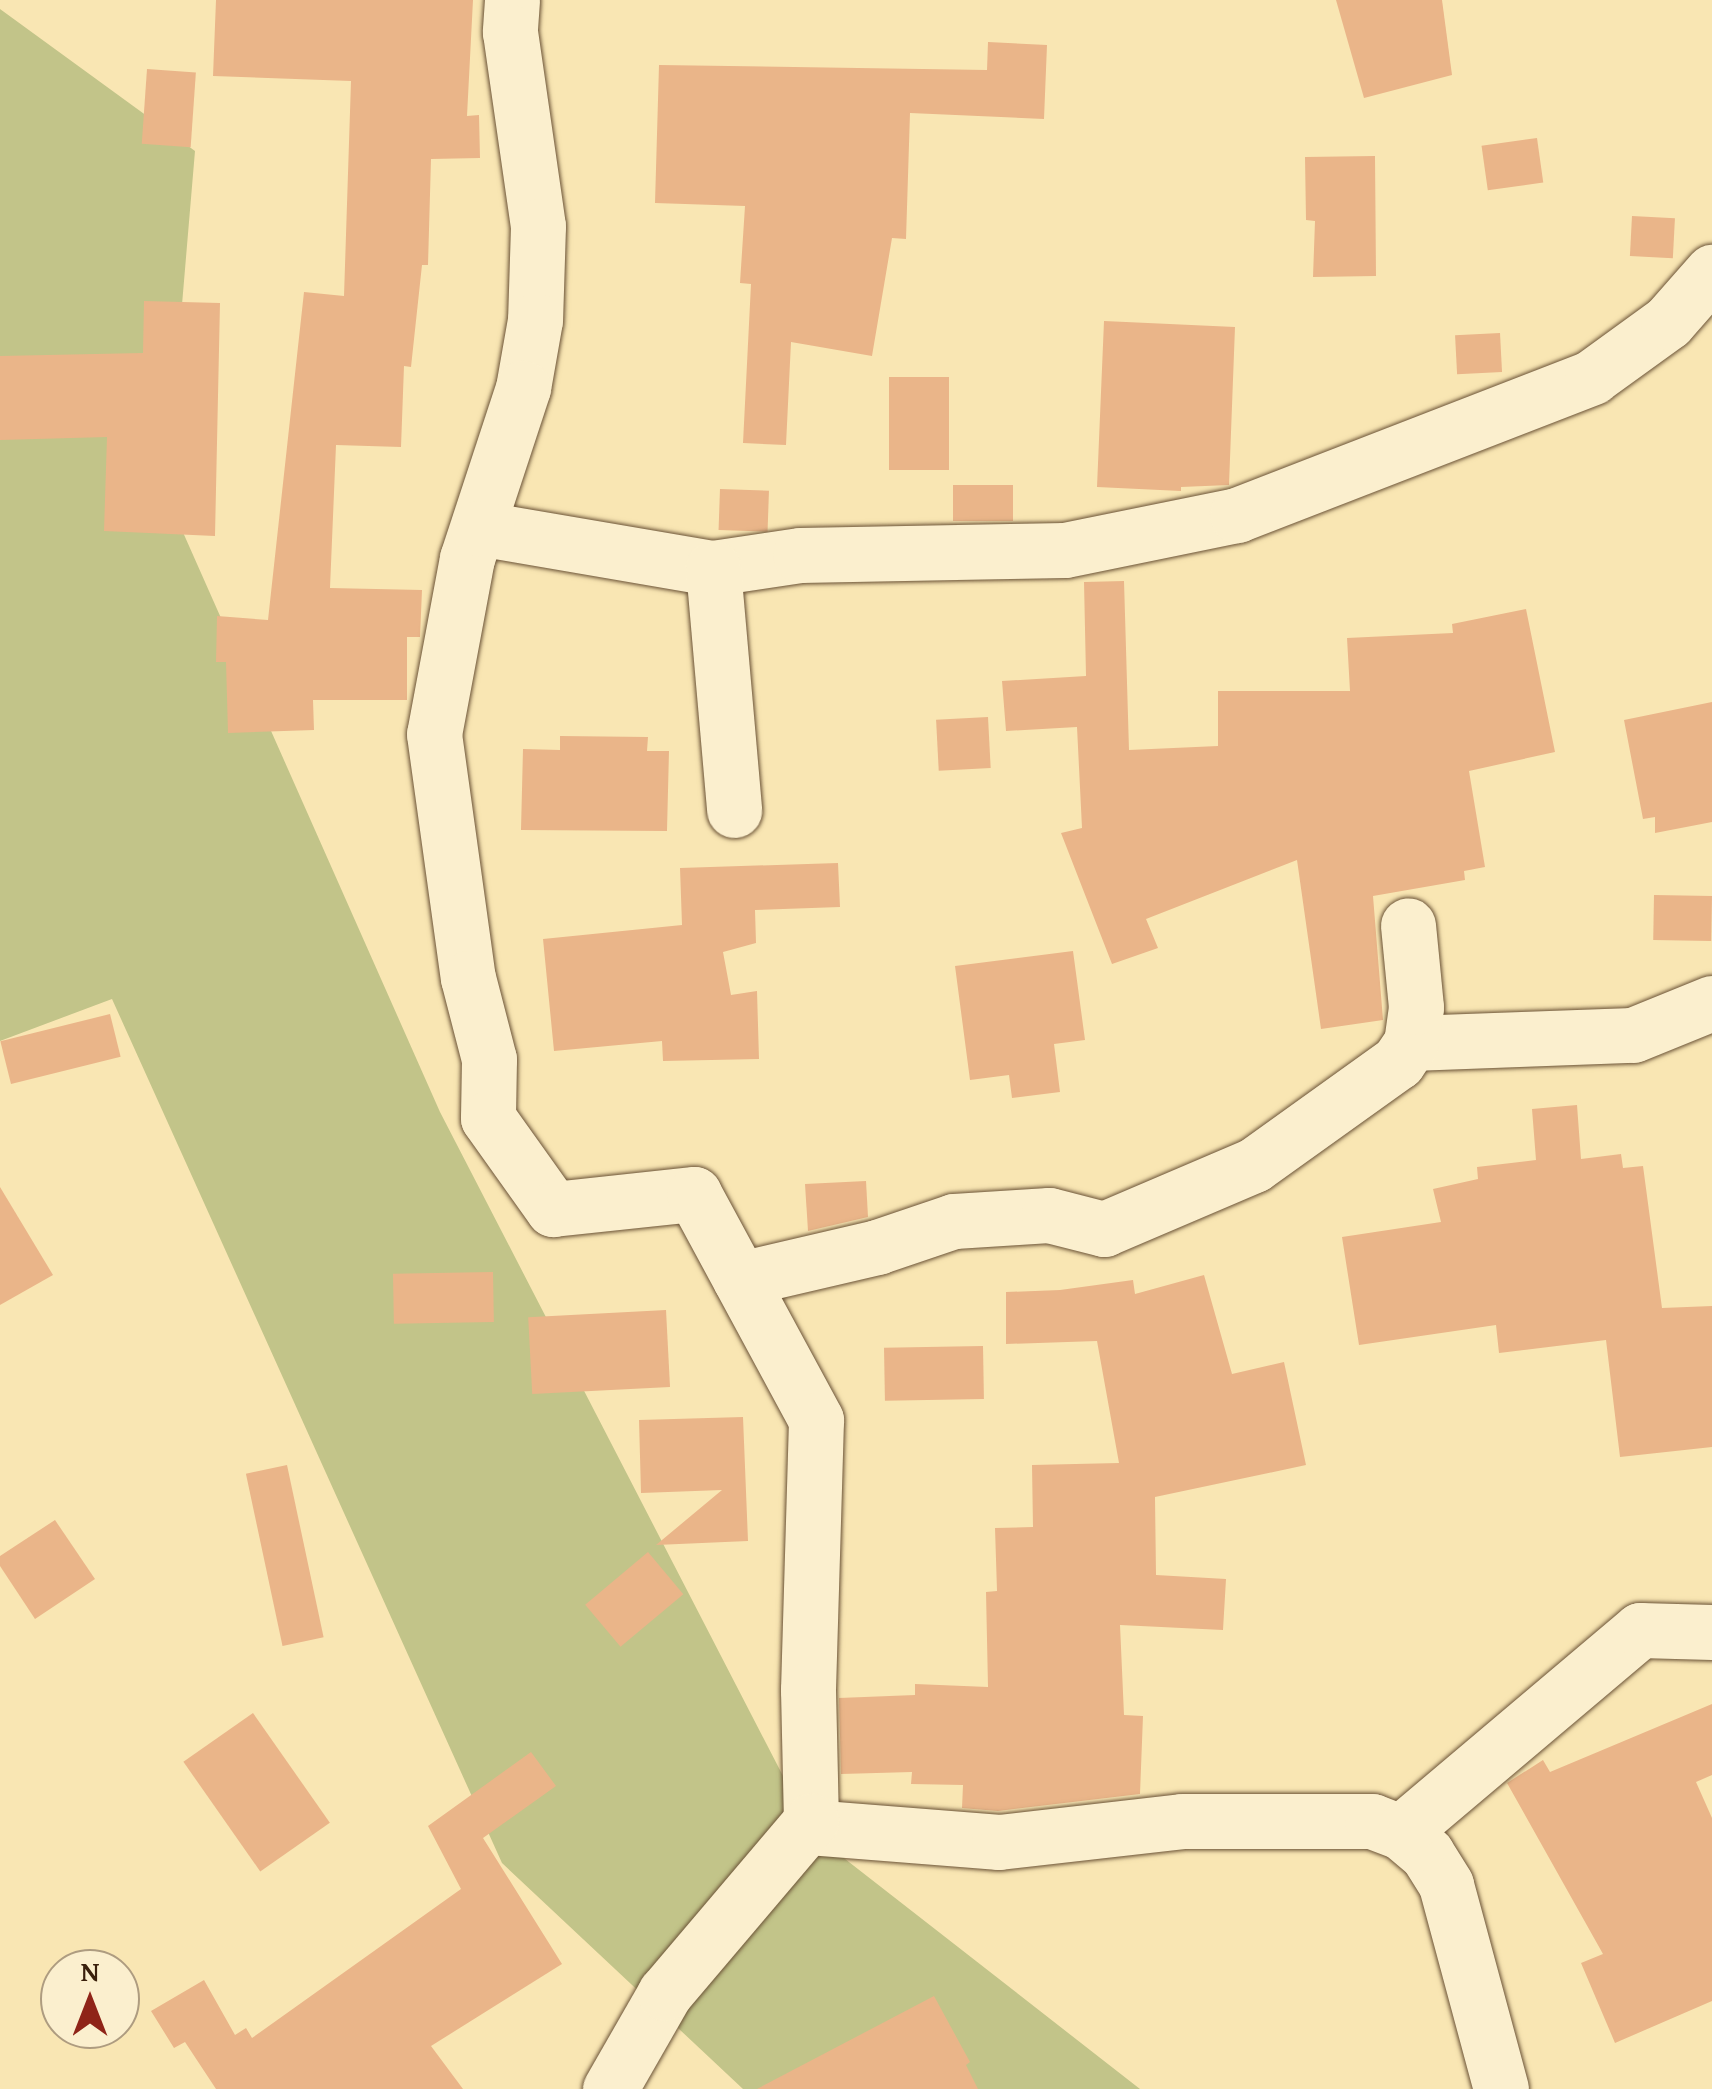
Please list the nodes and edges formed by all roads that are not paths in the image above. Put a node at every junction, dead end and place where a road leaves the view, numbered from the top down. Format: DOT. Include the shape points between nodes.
graph roads {
  1 [pos="512,0"];
  2 [pos="1712,272"];
  3 [pos="478,528"];
  4 [pos="713,568"];
  5 [pos="734,810"];
  6 [pos="1408,925"];
  7 [pos="1712,1003"];
  8 [pos="1411,1043"];
  9 [pos="740,1279"];
  10 [pos="1712,1632"];
  11 [pos="811,1820"];
  12 [pos="1402,1832"];
  13 [pos="610,2089"];
  14 [pos="1501,2089"];
  1 -- 3 [label="street" via="510,32 538,226 535,320 523,388"];
  2 -- 4 [label="street" via="1668,322 1592,376 1237,515 1066,550 800,555"];
  3 -- 4 [label="street"];
  3 -- 9 [label="street" via="434,734 468,978 489,1060 488,1118 552,1209 694,1194"];
  4 -- 5 [label="street"];
  6 -- 8 [label="street" via="1416,1008"];
  7 -- 8 [label="street" via="1633,1035"];
  8 -- 9 [label="street" via="1398,1062 1254,1165 1104,1229 1049,1215 954,1221"];
  9 -- 11 [label="street" via="816,1420"];
  10 -- 12 [label="street" via="1640,1630"];
  11 -- 12 [label="street" via="822,1828 998,1842 1182,1822 1372,1820"];
  11 -- 13 [label="street" via="665,1993"];
  12 -- 14 [label="street" via="1427,1854 1446,1885"];
}
